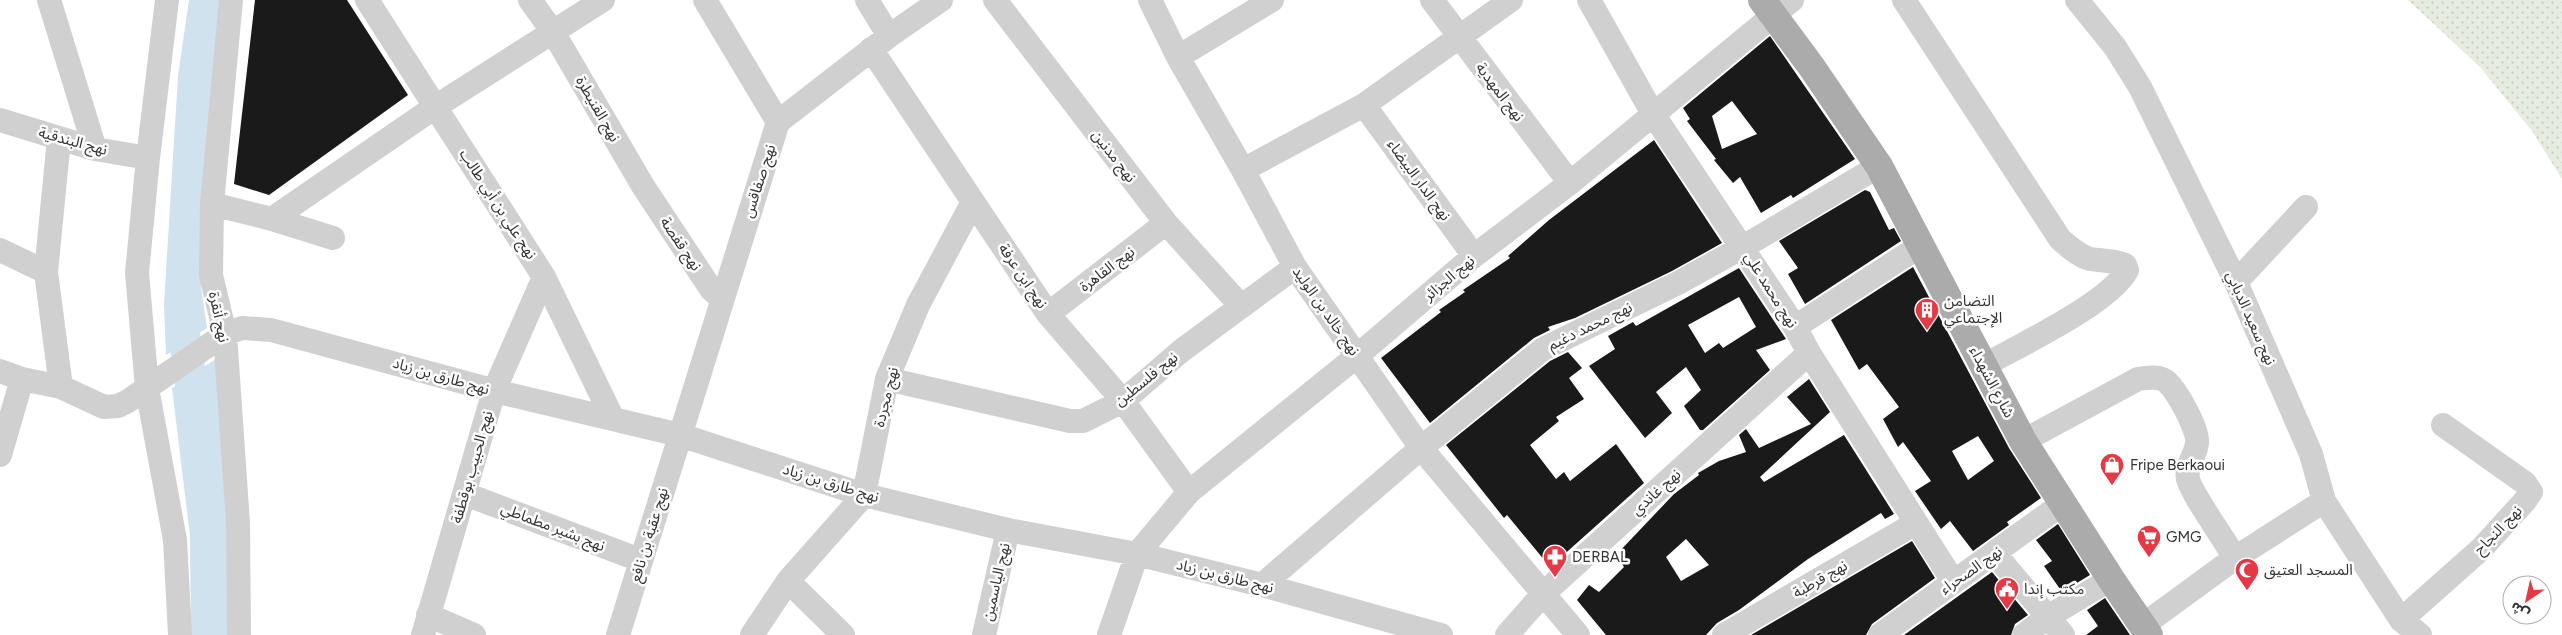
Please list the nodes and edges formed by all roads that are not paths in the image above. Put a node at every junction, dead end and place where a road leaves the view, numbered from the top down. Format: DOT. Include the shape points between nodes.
graph roads {
  1 [pos="49,0"];
  2 [pos="167,0"];
  3 [pos="231,0"];
  4 [pos="367,0"];
  5 [pos="530,0"];
  6 [pos="603,0"];
  7 [pos="705,0"];
  8 [pos="867,0"];
  9 [pos="941,0"];
  10 [pos="995,0"];
  11 [pos="1150,0"];
  12 [pos="1272,0"];
  13 [pos="1432,0"];
  14 [pos="1511,0"];
  15 [pos="1589,0"];
  16 [pos="1904,0"];
  17 [pos="2077,0"];
  18 [pos="1776,5"];
  19 [pos="553,32"];
  20 [pos="1459,38"];
  21 [pos="880,42"];
  22 [pos="1178,57"];
  23 [pos="1364,104"];
  24 [pos="435,107"];
  25 [pos="1653,114"];
  26 [pos="0,120"];
  27 [pos="778,122"];
  28 [pos="59,139"];
  29 [pos="95,149"];
  30 [pos="148,158"];
  31 [pos="1879,166"];
  32 [pos="1243,170"];
  33 [pos="1570,183"];
  34 [pos="643,186"];
  35 [pos="973,202"];
  36 [pos="212,204"];
  37 [pos="2306,207"];
  38 [pos="272,219"];
  39 [pos="1166,223"];
  40 [pos="333,238"];
  41 [pos="1920,246"];
  42 [pos="1743,247"];
  43 [pos="0,250"];
  44 [pos="1474,256"];
  45 [pos="1295,267"];
  46 [pos="46,272"];
  47 [pos="544,277"];
  48 [pos="2236,282"];
  49 [pos="722,299"];
  50 [pos="1240,306"];
  51 [pos="1048,314"];
  52 [pos="1795,327"];
  53 [pos="217,339"];
  54 [pos="1808,353"];
  55 [pos="1357,356"];
  56 [pos="1985,365"];
  57 [pos="0,371"];
  58 [pos="22,379"];
  59 [pos="887,379"];
  60 [pos="61,387"];
  61 [pos="147,388"];
  62 [pos="494,391"];
  63 [pos="1123,401"];
  64 [pos="612,417"];
  65 [pos="2443,425"];
  66 [pos="680,435"];
  67 [pos="2023,440"];
  68 [pos="1421,448"];
  69 [pos="0,455"];
  70 [pos="1189,492"];
  71 [pos="465,494"];
  72 [pos="864,495"];
  73 [pos="2324,501"];
  74 [pos="2062,504"];
  75 [pos="1916,523"];
  76 [pos="1008,530"];
  77 [pos="1137,554"];
  78 [pos="1995,554"];
  79 [pos="2235,558"];
  80 [pos="640,560"];
  81 [pos="2111,579"];
  82 [pos="788,581"];
  83 [pos="1953,581"];
  84 [pos="1262,585"];
  85 [pos="1544,593"];
  86 [pos="2049,616"];
  87 [pos="2401,620"];
  88 [pos="425,625"];
  89 [pos="2146,630"];
  90 [pos="180,635"];
  91 [pos="238,635"];
  92 [pos="474,635"];
  93 [pos="618,635"];
  94 [pos="752,635"];
  95 [pos="843,635"];
  96 [pos="984,635"];
  97 [pos="1109,635"];
  98 [pos="1440,635"];
  99 [pos="1507,635"];
  100 [pos="1578,635"];
  101 [pos="1724,635"];
  102 [pos="1880,635"];
  103 [pos="2024,635"];
  104 [pos="2063,635"];
  105 [pos="2420,635"];
  1 -- 29 [label="street"];
  2 -- 30 [label="street"];
  3 -- 36 [label="street, نهج أنقرة"];
  4 -- 24 [label="street, نهج علي بن أبي طالب"];
  5 -- 19 [label="street, نهج القنيطرة"];
  6 -- 19 [label="street"];
  7 -- 27 [label="street"];
  8 -- 21 [label="street, نهج ابن عرفة"];
  9 -- 21 [label="street"];
  10 -- 39 [label="street, نهج مدنين"];
  11 -- 22 [label="street, نهج خالد بن الوليد"];
  12 -- 22 [label="street"];
  13 -- 20 [label="street, نهج المهدية"];
  14 -- 20 [label="street"];
  15 -- 25 [label="street, نهج محمد علي"];
  16 -- 56 [label="street" via="2060,239 2082,256 2112,260 2125,265 2127,270 2119,283 2100,299"];
  17 -- 48 [label="street, نهج سعيد الدبابي" via="2115,47 2140,87"];
  18 -- 25 [label="street, نهج الجزائر"];
  18 -- 31 [label="main road, شارع الشهداء"];
  19 -- 24 [label="street"];
  19 -- 34 [label="street, نهج القنيطرة"];
  20 -- 23 [label="street"];
  20 -- 33 [label="street, نهج المهدية"];
  21 -- 27 [label="street"];
  21 -- 35 [label="street, نهج ابن عرفة"];
  22 -- 32 [label="street, نهج خالد بن الوليد"];
  23 -- 32 [label="street"];
  23 -- 44 [label="street, نهج الدار البيضاء"];
  24 -- 38 [label="street"];
  24 -- 47 [label="street, نهج علي بن أبي طالب"];
  25 -- 33 [label="street, نهج الجزائر"];
  25 -- 42 [label="street, نهج محمد علي"];
  26 -- 28 [label="street, نهج البندقية"];
  27 -- 49 [label="street, نهج صفاقس"];
  28 -- 29 [label="street, نهج البندقية"];
  28 -- 46 [label="street"];
  29 -- 30 [label="street, نهج البندقية"];
  30 -- 61 [label="street" via="137,273"];
  31 -- 41 [label="main road, شارع الشهداء"];
  31 -- 42 [label="street, نهج محمد دغيم"];
  32 -- 45 [label="street, نهج خالد بن الوليد"];
  33 -- 44 [label="street, نهج الجزائر"];
  34 -- 49 [label="street, نهج قفصة" via="711,289"];
  35 -- 51 [label="street, نهج ابن عرفة"];
  35 -- 59 [label="street, نهج مجردة" via="918,305"];
  36 -- 38 [label="street"];
  36 -- 53 [label="street, نهج أنقرة" via="211,275"];
  37 -- 48 [label="street"];
  38 -- 40 [label="street"];
  39 -- 50 [label="street, نهج مدنين"];
  39 -- 51 [label="street, نهج القاهرة"];
  41 -- 52 [label="street"];
  41 -- 56 [label="main road, شارع الشهداء"];
  42 -- 52 [label="street, نهج محمد علي"];
  42 -- 68 [label="street, نهج محمد دغيم" via="1670,287 1543,348"];
  43 -- 46 [label="street"];
  44 -- 55 [label="street, نهج الجزائر"];
  45 -- 50 [label="street, نهج فلسطين"];
  45 -- 55 [label="street, نهج خالد بن الوليد"];
  46 -- 60 [label="street"];
  47 -- 62 [label="street, نهج الحبيب بوقطفة"];
  47 -- 64 [label="street, نهج علي بن أبي طالب"];
  48 -- 73 [label="street, نهج سعيد الدبابي" via="2311,454"];
  49 -- 66 [label="street, نهج صفاقس"];
  50 -- 63 [label="street, نهج فلسطين"];
  51 -- 63 [label="street, نهج ابن عرفة"];
  52 -- 54 [label="street, نهج محمد علي"];
  53 -- 61 [label="street"];
  53 -- 62 [label="street, نهج طارق بن زياد" via="242,328 272,330"];
  53 -- 91 [label="street, نهج أنقرة" via="238,523"];
  54 -- 75 [label="street, نهج محمد علي"];
  54 -- 85 [label="street, نهج غاندي"];
  55 -- 68 [label="street, نهج خالد بن الوليد"];
  55 -- 70 [label="street, نهج الجزائر"];
  56 -- 67 [label="main road, شارع الشهداء"];
  57 -- 58 [label="street"];
  58 -- 60 [label="street"];
  58 -- 69 [label="street"];
  59 -- 63 [label="street, نهج فلسطين" via="1070,421 1083,421"];
  59 -- 72 [label="street, نهج مجردة"];
  60 -- 61 [label="street" via="104,407 123,404"];
  61 -- 90 [label="street" via="175,540"];
  62 -- 64 [label="street, نهج طارق بن زياد"];
  62 -- 71 [label="street, نهج الحبيب بوقطفة"];
  63 -- 70 [label="street, نهج ابن عرفة"];
  64 -- 66 [label="street, نهج طارق بن زياد"];
  65 -- 87 [label="street, نهج النجاح" via="2525,483 2531,492 2481,549"];
  66 -- 72 [label="street, نهج طارق بن زياد"];
  66 -- 80 [label="street, نهج عقبة بن نافع"];
  67 -- 74 [label="main road, شارع الشهداء"];
  67 -- 79 [label="street" via="2138,379 2153,377 2167,382 2197,433 2197,444 2188,466 2188,481"];
  68 -- 84 [label="street, نهج محمد دغيم"];
  68 -- 85 [label="street, نهج خالد بن الوليد"];
  70 -- 77 [label="street, نهج الجزائر"];
  71 -- 80 [label="street, نهج بشير مطماطي"];
  71 -- 88 [label="street, نهج الحبيب بوقطفة"];
  72 -- 76 [label="street, نهج طارق بن زياد"];
  72 -- 82 [label="street"];
  73 -- 79 [label="street"];
  73 -- 87 [label="street, نهج سعيد الدبابي"];
  74 -- 78 [label="street, نهج الصحراء"];
  74 -- 81 [label="main road, شارع الشهداء"];
  75 -- 83 [label="street, نهج محمد علي"];
  75 -- 101 [label="street, نهج قرطبة"];
  76 -- 77 [label="street, نهج طارق بن زياد"];
  76 -- 96 [label="street, نهج الياسمين"];
  77 -- 84 [label="street, نهج طارق بن زياد"];
  77 -- 97 [label="street"];
  78 -- 83 [label="street, نهج الصحراء"];
  78 -- 86 [label="street"];
  79 -- 89 [label="street"];
  80 -- 93 [label="street, نهج عقبة بن نافع"];
  81 -- 86 [label="street"];
  81 -- 89 [label="main road, شارع الشهداء"];
  82 -- 94 [label="street"];
  82 -- 95 [label="street"];
  83 -- 102 [label="street, نهج الصحراء"];
  84 -- 98 [label="street, نهج طارق بن زياد"];
  85 -- 99 [label="street, نهج غاندي"];
  85 -- 100 [label="street, نهج خالد بن الوليد"];
  86 -- 103 [label="street"];
  86 -- 104 [label="street"];
  87 -- 105 [label="street, نهج سعيد الدبابي"];
  88 -- 92 [label="street"];
}
